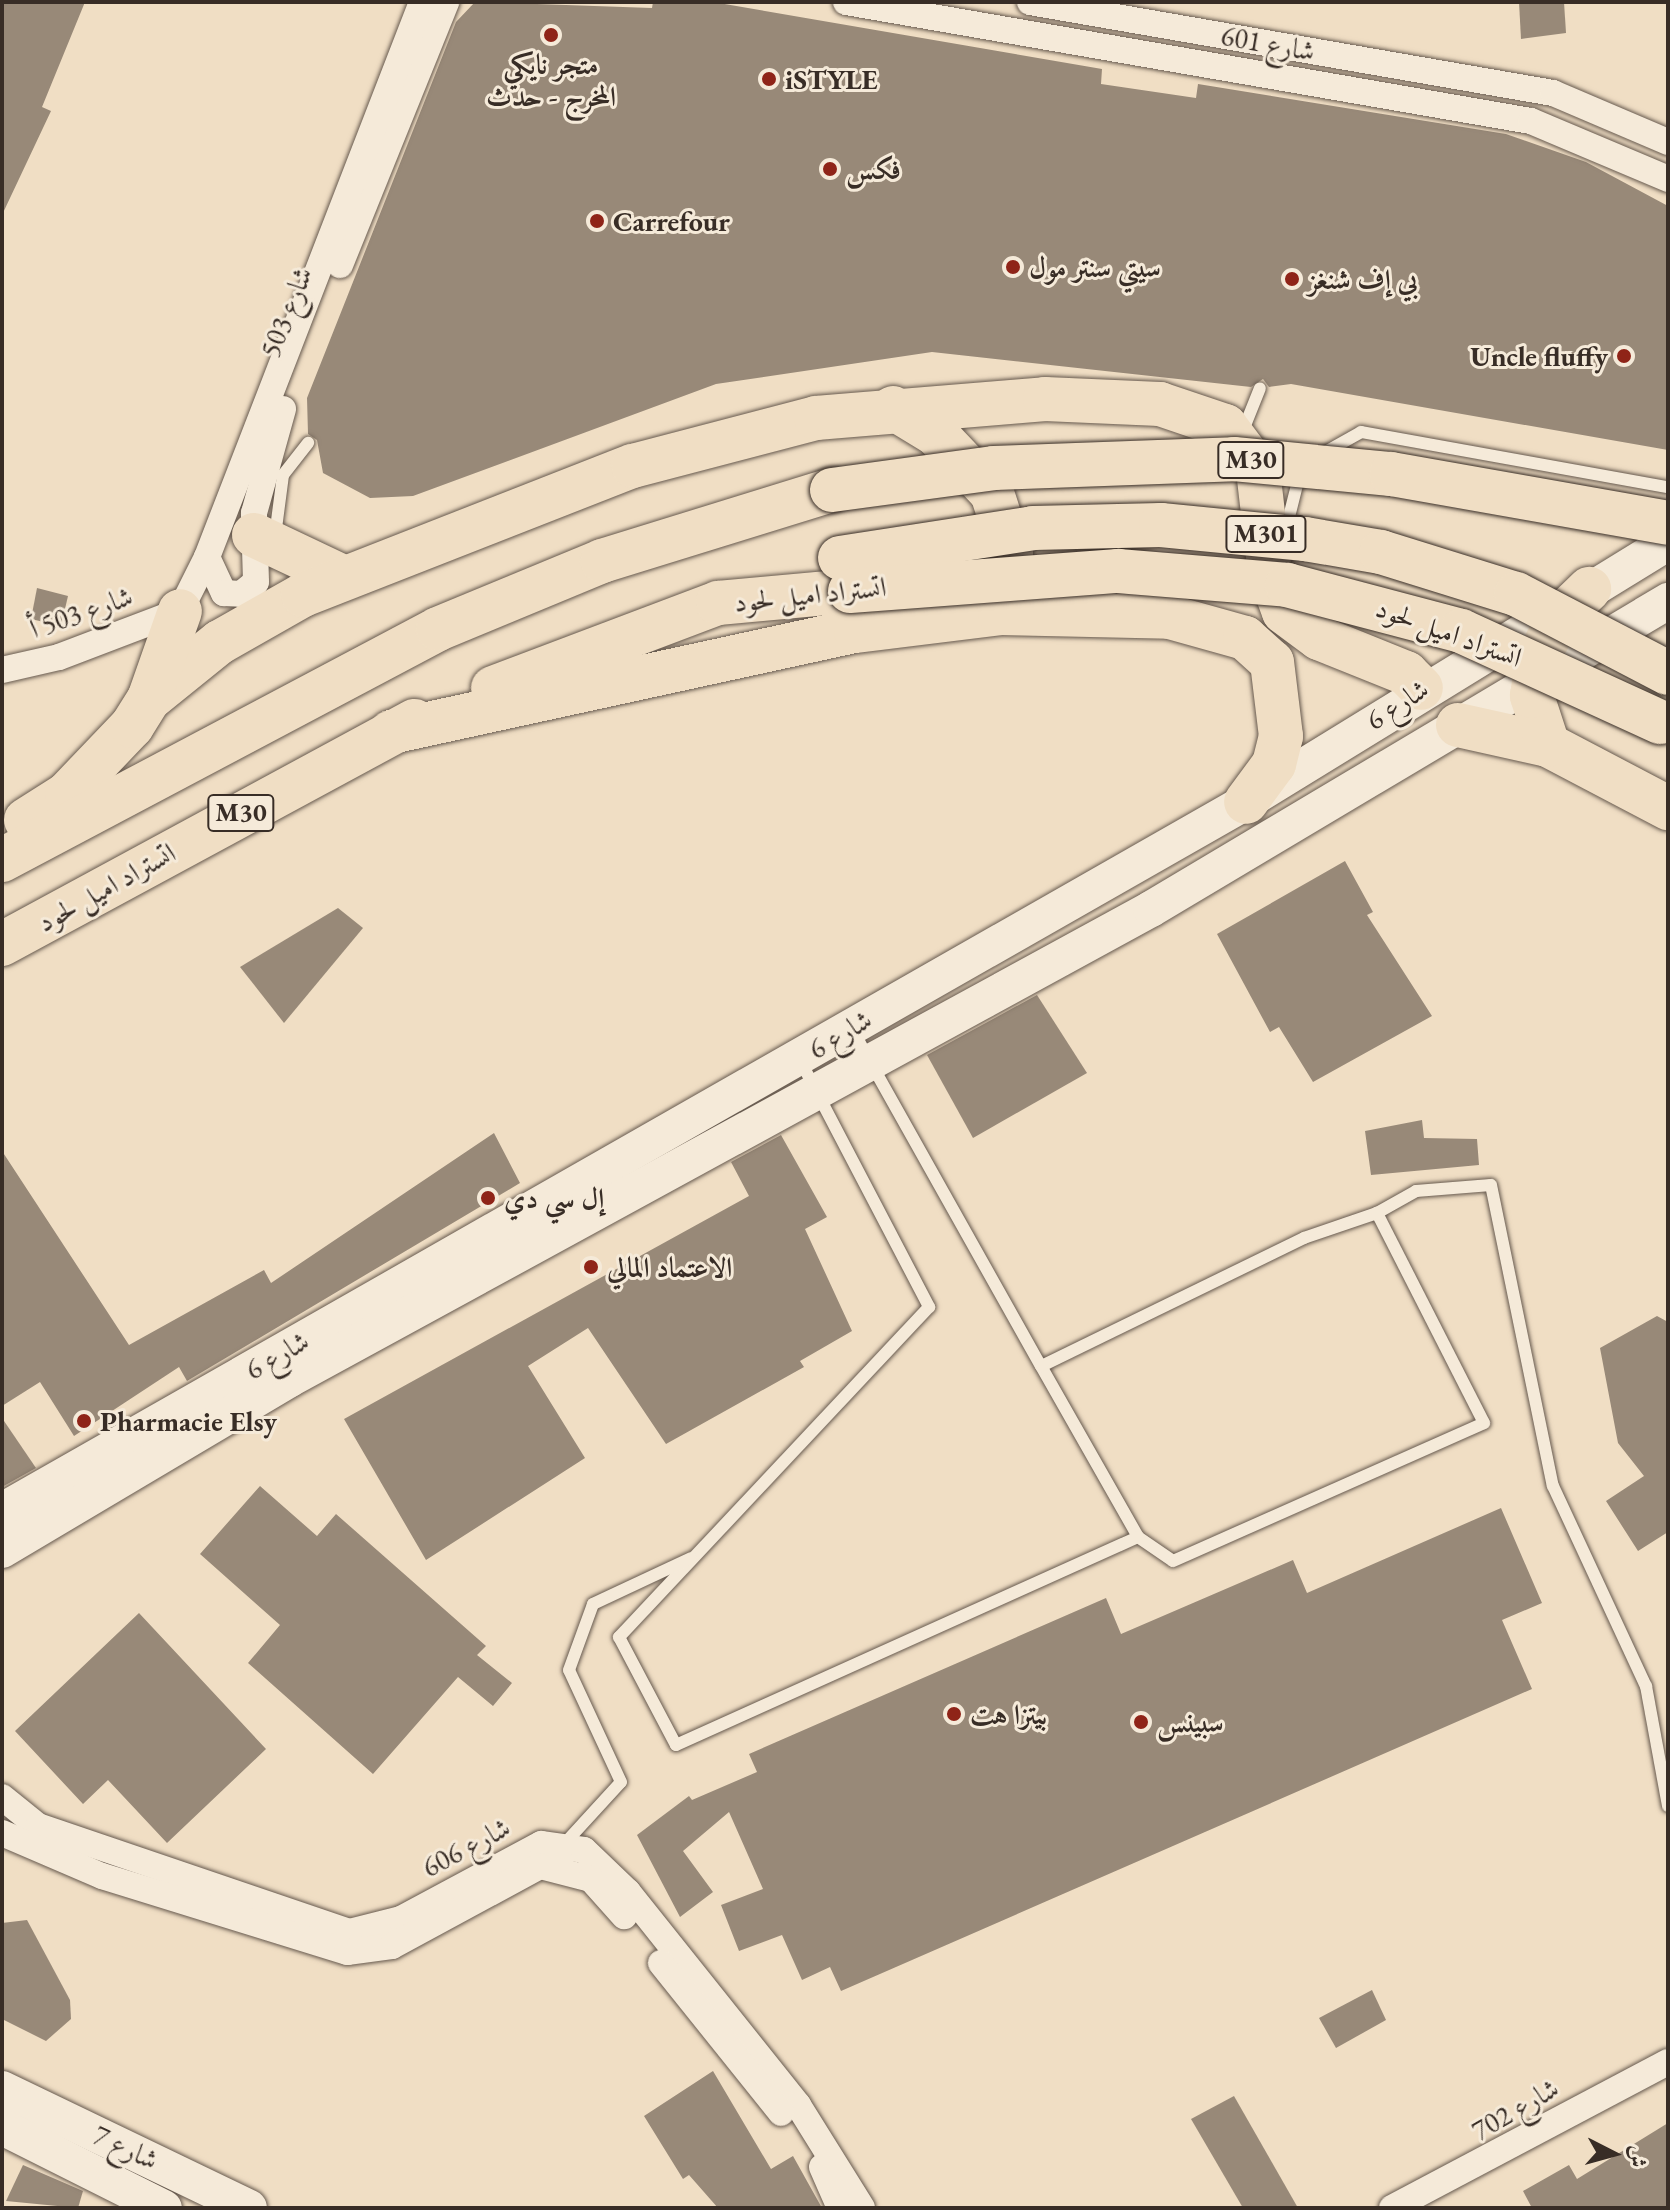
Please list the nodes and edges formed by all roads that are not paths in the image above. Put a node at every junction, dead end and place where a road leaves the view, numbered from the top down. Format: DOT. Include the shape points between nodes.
graph roads {
  1 [pos="422,2"];
  2 [pos="446,2"];
  3 [pos="846,2"];
  4 [pos="1030,2"];
  5 [pos="1668,142"];
  6 [pos="1668,179"];
  7 [pos="1260,388"];
  8 [pos="893,408"];
  9 [pos="1240,440"];
  10 [pos="308,443"];
  11 [pos="1668,487"];
  12 [pos="1668,523"];
  13 [pos="264,541"];
  14 [pos="1668,542"];
  15 [pos="207,557"];
  16 [pos="343,577"];
  17 [pos="1589,589"];
  18 [pos="1668,601"];
  19 [pos="718,603"];
  20 [pos="180,611"];
  21 [pos="1000,613"];
  22 [pos="1275,633"];
  23 [pos="2,670"];
  24 [pos="1668,673"];
  25 [pos="1533,679"];
  26 [pos="1421,688"];
  27 [pos="149,699"];
  28 [pos="1458,725"];
  29 [pos="1668,726"];
  30 [pos="391,732"];
  31 [pos="1548,745"];
  32 [pos="1406,758"];
  33 [pos="1338,768"];
  34 [pos="1246,802"];
  35 [pos="1668,808"];
  36 [pos="2,839"];
  37 [pos="2,860"];
  38 [pos="2,944"];
  39 [pos="860,1042"];
  40 [pos="806,1073"];
  41 [pos="1377,1213"];
  42 [pos="1041,1366"];
  43 [pos="2,1511"];
  44 [pos="1138,1537"];
  45 [pos="2,1550"];
  46 [pos="697,1555"];
  47 [pos="2,1797"];
  48 [pos="1668,1806"];
  49 [pos="2,1833"];
  50 [pos="566,1842"];
  51 [pos="368,1941"];
  52 [pos="1668,2062"];
  53 [pos="2,2089"];
  54 [pos="2,2127"];
  55 [pos="164,2208"];
  56 [pos="249,2208"];
  57 [pos="840,2208"];
  58 [pos="862,2208"];
  59 [pos="1392,2208"];
  1 -- 15 [label="street, شارع 503"];
  2 -- 13 [label="street, شارع 503" via="279,418 259,483"];
  3 -- 6 [label="street, شارع 601" via="886,16 1531,121"];
  4 -- 5 [label="street, شارع 601" via="1553,93"];
  7 -- 9 [label="lane"];
  8 -- 9 [label="highway" via="1045,399 1160,404 1208,416"];
  8 -- 16 [label="highway" via="704,442"];
  8 -- 21 [label="highway" via="936,434 992,493 1011,552"];
  9 -- 22 [label="highway" via="1258,470"];
  10 -- 13 [label="lane" via="280,483"];
  11 -- 22 [label="lane" via="1361,432 1301,467 1282,545"];
  12 -- 37 [label="highway, M30, bridge" via="1288,463 1185,457 994,468 817,494 602,561 438,629"];
  13 -- 15 [label="street, شارع 503" via="256,582 241,594 217,589"];
  13 -- 16 [label="highway"];
  14 -- 17 [label="main road, شارع 6"];
  15 -- 20 [label="street, شارع 503"];
  16 -- 27 [label="highway" via="220,642"];
  17 -- 25 [label="highway" via="1546,638"];
  17 -- 26 [label="main road, شارع 6"];
  18 -- 25 [label="main road, شارع 6"];
  19 -- 24 [label="highway, M301, bridge" via="840,558 1033,528 1161,525 1381,552 1516,594"];
  19 -- 29 [label="highway, اتستراد اميل لحود / M30, bridge" via="1064,573 1287,585 1461,631"];
  19 -- 30 [label="highway, اتستراد اميل لحود / M30"];
  20 -- 23 [label="street, شارع 503 أ" via="59,657"];
  20 -- 27 [label="highway"];
  21 -- 22 [label="highway" via="1170,617"];
  21 -- 30 [label="highway" via="856,631"];
  22 -- 26 [label="highway" via="1406,673"];
  22 -- 34 [label="highway" via="1281,736 1274,764"];
  25 -- 28 [label="main road, شارع 6"];
  25 -- 31 [label="highway" via="1533,707"];
  26 -- 32 [label="main road" via="1425,726"];
  26 -- 33 [label="main road, شارع 6"];
  27 -- 36 [label="highway" via="97,767"];
  28 -- 31 [label="highway"];
  28 -- 32 [label="main road, شارع 6"];
  30 -- 38 [label="highway, اتستراد اميل لحود / M30"];
  31 -- 35 [label="highway"];
  32 -- 33 [label="main road, شارع 6"];
  33 -- 34 [label="main road, شارع 6"];
  33 -- 39 [label="main road, شارع 6" via="1151,909"];
  34 -- 39 [label="main road, شارع 6"];
  39 -- 40 [label="main road, شارع 6"];
  39 -- 42 [label="lane"];
  40 -- 43 [label="main road, شارع 6"];
  40 -- 45 [label="main road, شارع 6"];
  40 -- 46 [label="lane" via="929,1307"];
  41 -- 42 [label="lane" via="1304,1238"];
  41 -- 44 [label="lane" via="1484,1423 1173,1561"];
  41 -- 48 [label="lane" via="1416,1191 1491,1185 1553,1486 1646,1686"];
  42 -- 44 [label="lane"];
  44 -- 46 [label="lane" via="676,1745 619,1637"];
  46 -- 50 [label="lane" via="593,1604 569,1670 621,1782"];
  47 -- 51 [label="street, شارع 606" via="38,1826"];
  49 -- 51 [label="street, شارع 606" via="102,1876 284,1938"];
  50 -- 51 [label="street, شارع 606" via="518,1852"];
  50 -- 58 [label="street" via="604,1866 628,1892 826,2142"];
  51 -- 57 [label="street, شارع 606" via="414,1936 522,1872 573,1869 611,1899 774,2104 829,2177"];
  52 -- 59 [label="street, شارع 702"];
  53 -- 56 [label="main road, شارع 7"];
  54 -- 55 [label="main road, شارع 7"];
}
